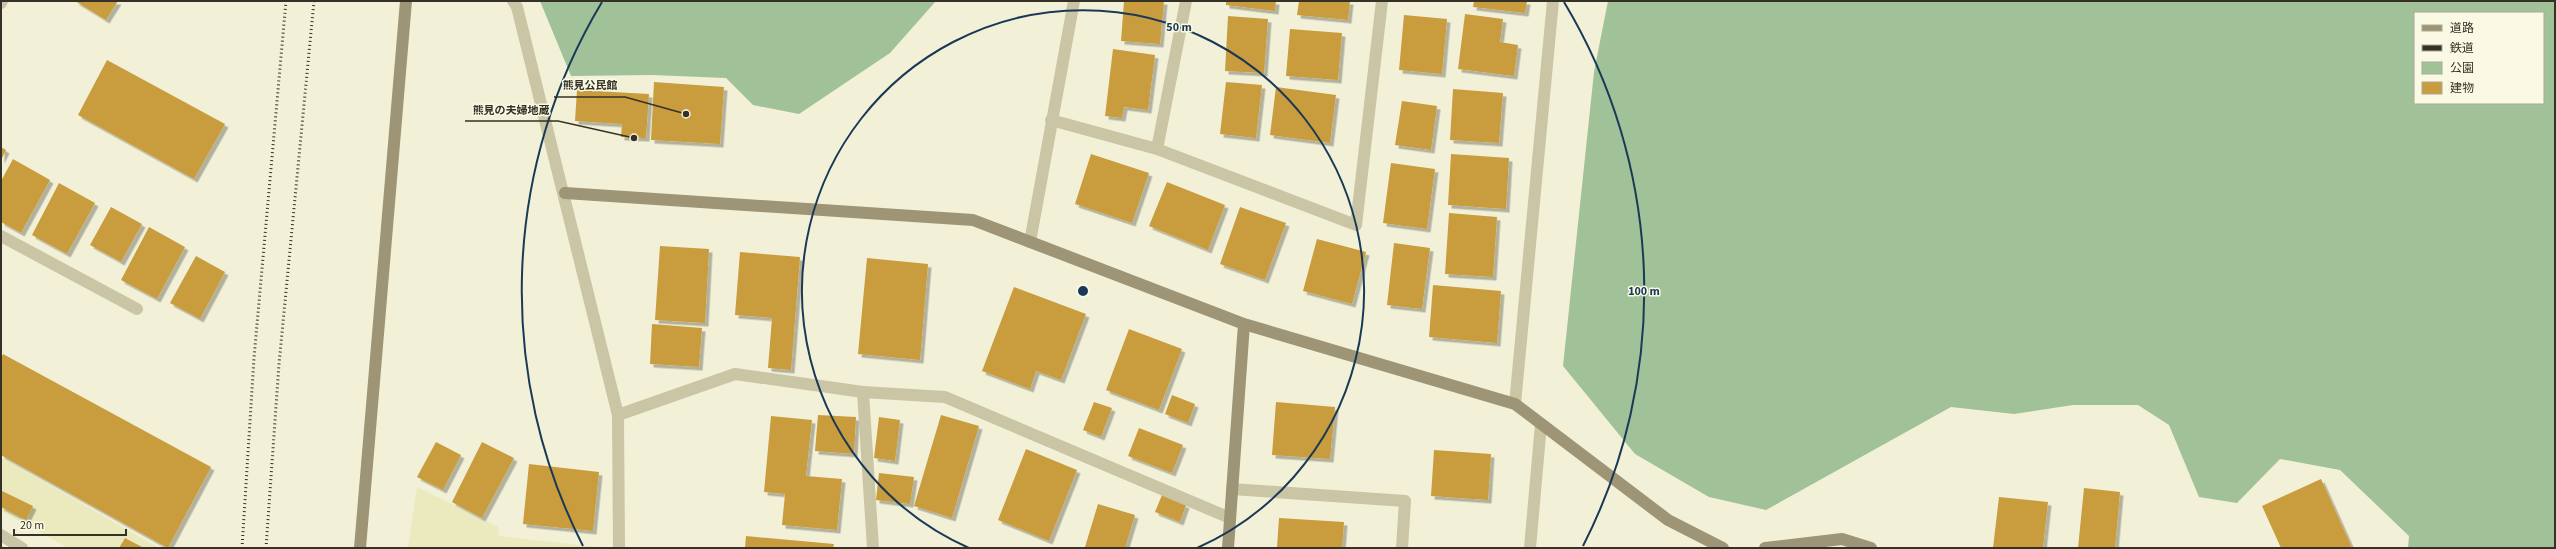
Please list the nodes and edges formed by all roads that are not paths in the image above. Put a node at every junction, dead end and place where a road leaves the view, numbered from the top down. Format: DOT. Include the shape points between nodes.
graph roads {
  1 [pos="406,1"];
  2 [pos="513,1"];
  3 [pos="1074,1"];
  4 [pos="1186,1"];
  5 [pos="1382,1"];
  6 [pos="1553,1"];
  7 [pos="1051,120"];
  8 [pos="1158,149"];
  9 [pos="565,193"];
  10 [pos="1,236"];
  11 [pos="1030,242"];
  12 [pos="137,308"];
  13 [pos="1244,324"];
  14 [pos="863,392"];
  15 [pos="1515,404"];
  16 [pos="618,416"];
  17 [pos="1541,424"];
  18 [pos="1232,489"];
  19 [pos="1230,518"];
  20 [pos="1,535"];
  21 [pos="22,548"];
  22 [pos="360,548"];
  23 [pos="619,548"];
  24 [pos="873,548"];
  25 [pos="1228,548"];
  26 [pos="1402,548"];
  27 [pos="1530,548"];
  28 [pos="1723,548"];
  29 [pos="1765,548"];
  30 [pos="1872,548"];
  1 -- 22 [label="street"];
  2 -- 9 [label="street" via="519,14"];
  3 -- 7 [label="street"];
  4 -- 8 [label="street"];
  5 -- 8 [label="street" via="1356,225"];
  6 -- 15 [label="street"];
  7 -- 8 [label="street"];
  7 -- 11 [label="street"];
  9 -- 11 [label="street" via="973,220"];
  9 -- 16 [label="street"];
  10 -- 12 [label="street"];
  11 -- 13 [label="street"];
  13 -- 15 [label="street"];
  13 -- 18 [label="street"];
  14 -- 16 [label="street" via="735,374"];
  14 -- 19 [label="street" via="945,397"];
  14 -- 24 [label="street"];
  15 -- 17 [label="street"];
  16 -- 23 [label="street"];
  17 -- 27 [label="street"];
  17 -- 28 [label="street" via="1668,520"];
  18 -- 19 [label="street"];
  18 -- 26 [label="street" via="1405,501"];
  19 -- 25 [label="street"];
  20 -- 21 [label="street"];
  29 -- 30 [label="street" via="1842,539"];
}
